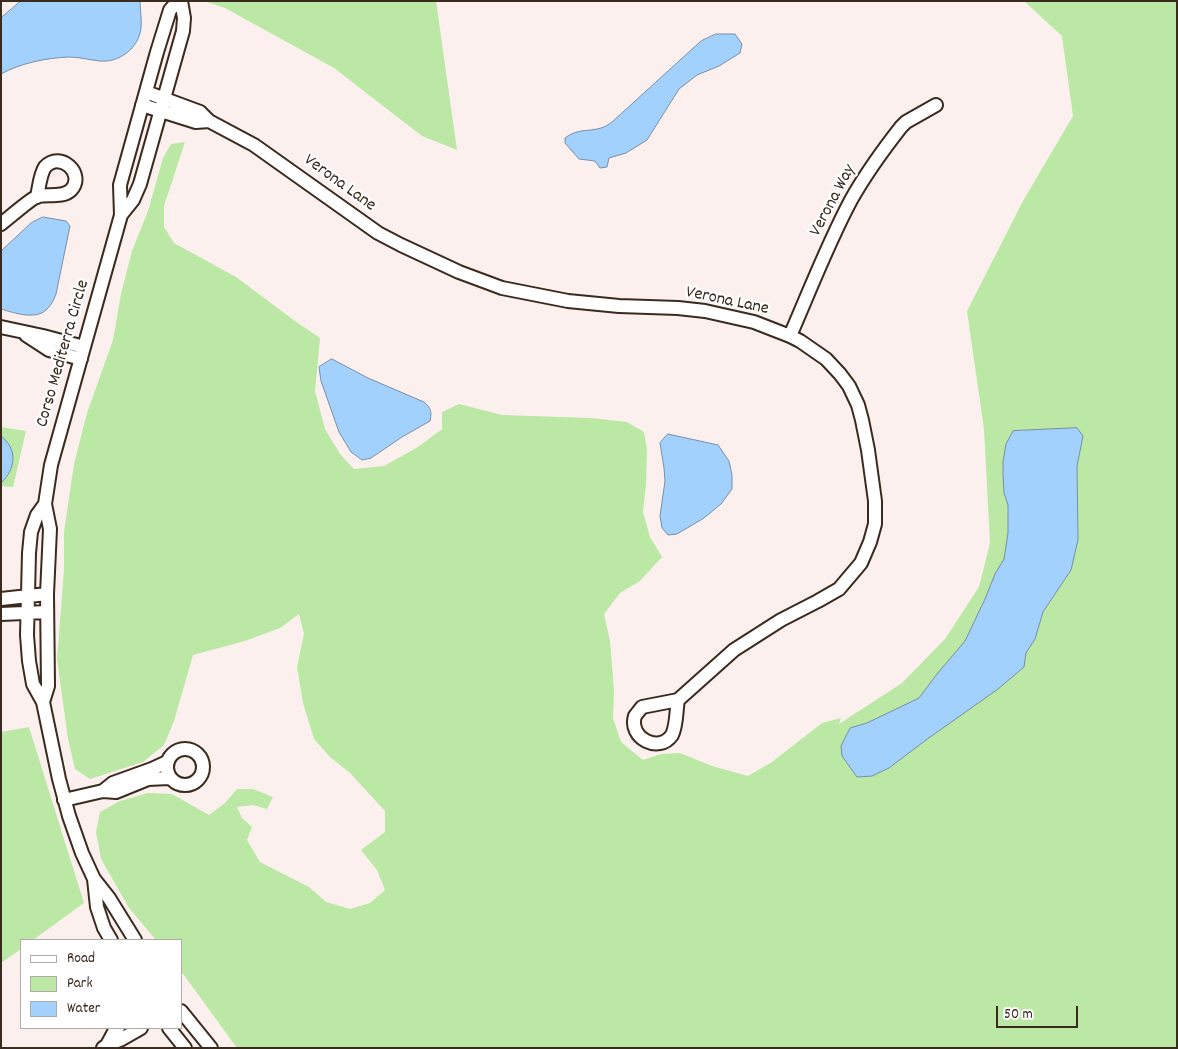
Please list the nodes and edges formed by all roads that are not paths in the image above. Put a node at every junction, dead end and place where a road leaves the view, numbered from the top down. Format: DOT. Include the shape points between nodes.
graph roads {
  1 [pos="180,1"];
  2 [pos="144,98"];
  3 [pos="936,104"];
  4 [pos="163,105"];
  5 [pos="37,197"];
  6 [pos="121,215"];
  7 [pos="1,224"];
  8 [pos="1,327"];
  9 [pos="790,336"];
  10 [pos="83,353"];
  11 [pos="45,504"];
  12 [pos="47,594"];
  13 [pos="28,596"];
  14 [pos="1,599"];
  15 [pos="47,612"];
  16 [pos="27,613"];
  17 [pos="1,614"];
  18 [pos="678,700"];
  19 [pos="43,702"];
  20 [pos="167,762"];
  21 [pos="169,778"];
  22 [pos="103,790"];
  23 [pos="64,800"];
  24 [pos="94,879"];
  25 [pos="110,939"];
  26 [pos="133,939"];
  27 [pos="182,1012"];
  28 [pos="116,1029"];
  29 [pos="139,1029"];
  30 [pos="170,1029"];
  31 [pos="105,1046"];
  32 [pos="185,1048"];
  33 [pos="211,1048"];
  1 -- 2 [label="street, Corso Mediterra Circle" via="170,10"];
  1 -- 4 [label="street, Corso Mediterra Circle" via="184,31"];
  2 -- 4 [label="street, Verona Lane"];
  2 -- 6 [label="street, Corso Mediterra Circle" via="120,185"];
  3 -- 9 [label="street, Verona Way" via="906,122 857,190 833,236"];
  4 -- 6 [label="street, Corso Mediterra Circle" via="140,184"];
  4 -- 9 [label="street, Verona Lane" via="200,112 209,121 254,145 378,233 468,276 502,288 568,301 705,311 754,322"];
  5 -- 7 [label="street"];
  6 -- 10 [label="street, Corso Mediterra Circle"];
  8 -- 10 [label="street" via="43,336"];
  9 -- 18 [label="street, Verona Lane" via="826,359 849,386 858,405 875,501 871,538 861,563 839,589 734,650"];
  10 -- 11 [label="street, Corso Mediterra Circle" via="52,465"];
  11 -- 12 [label="street, Corso Mediterra Circle" via="50,529"];
  11 -- 13 [label="street, Corso Mediterra Circle" via="31,532"];
  12 -- 13 [label="street"];
  12 -- 15 [label="street, Corso Mediterra Circle"];
  13 -- 14 [label="street"];
  13 -- 16 [label="street, Corso Mediterra Circle"];
  15 -- 16 [label="street"];
  15 -- 19 [label="street, Corso Mediterra Circle" via="48,686"];
  16 -- 17 [label="street"];
  16 -- 19 [label="street, Corso Mediterra Circle" via="32,684"];
  19 -- 23 [label="street, Corso Mediterra Circle"];
  20 -- 21 [label="street"];
  20 -- 21 [label="street" via="172,753 184,748 196,752 203,763 200,777 190,785 180,785"];
  20 -- 22 [label="street"];
  21 -- 22 [label="street" via="148,779 116,792"];
  22 -- 23 [label="street"];
  23 -- 24 [label="street, Corso Mediterra Circle"];
  24 -- 25 [label="street, Corso Mediterra Circle" via="97,907"];
  24 -- 26 [label="street, Corso Mediterra Circle"];
  27 -- 33 [label="street"];
  28 -- 31 [label="street"];
  29 -- 31 [label="street"];
  30 -- 32 [label="street"];
}
